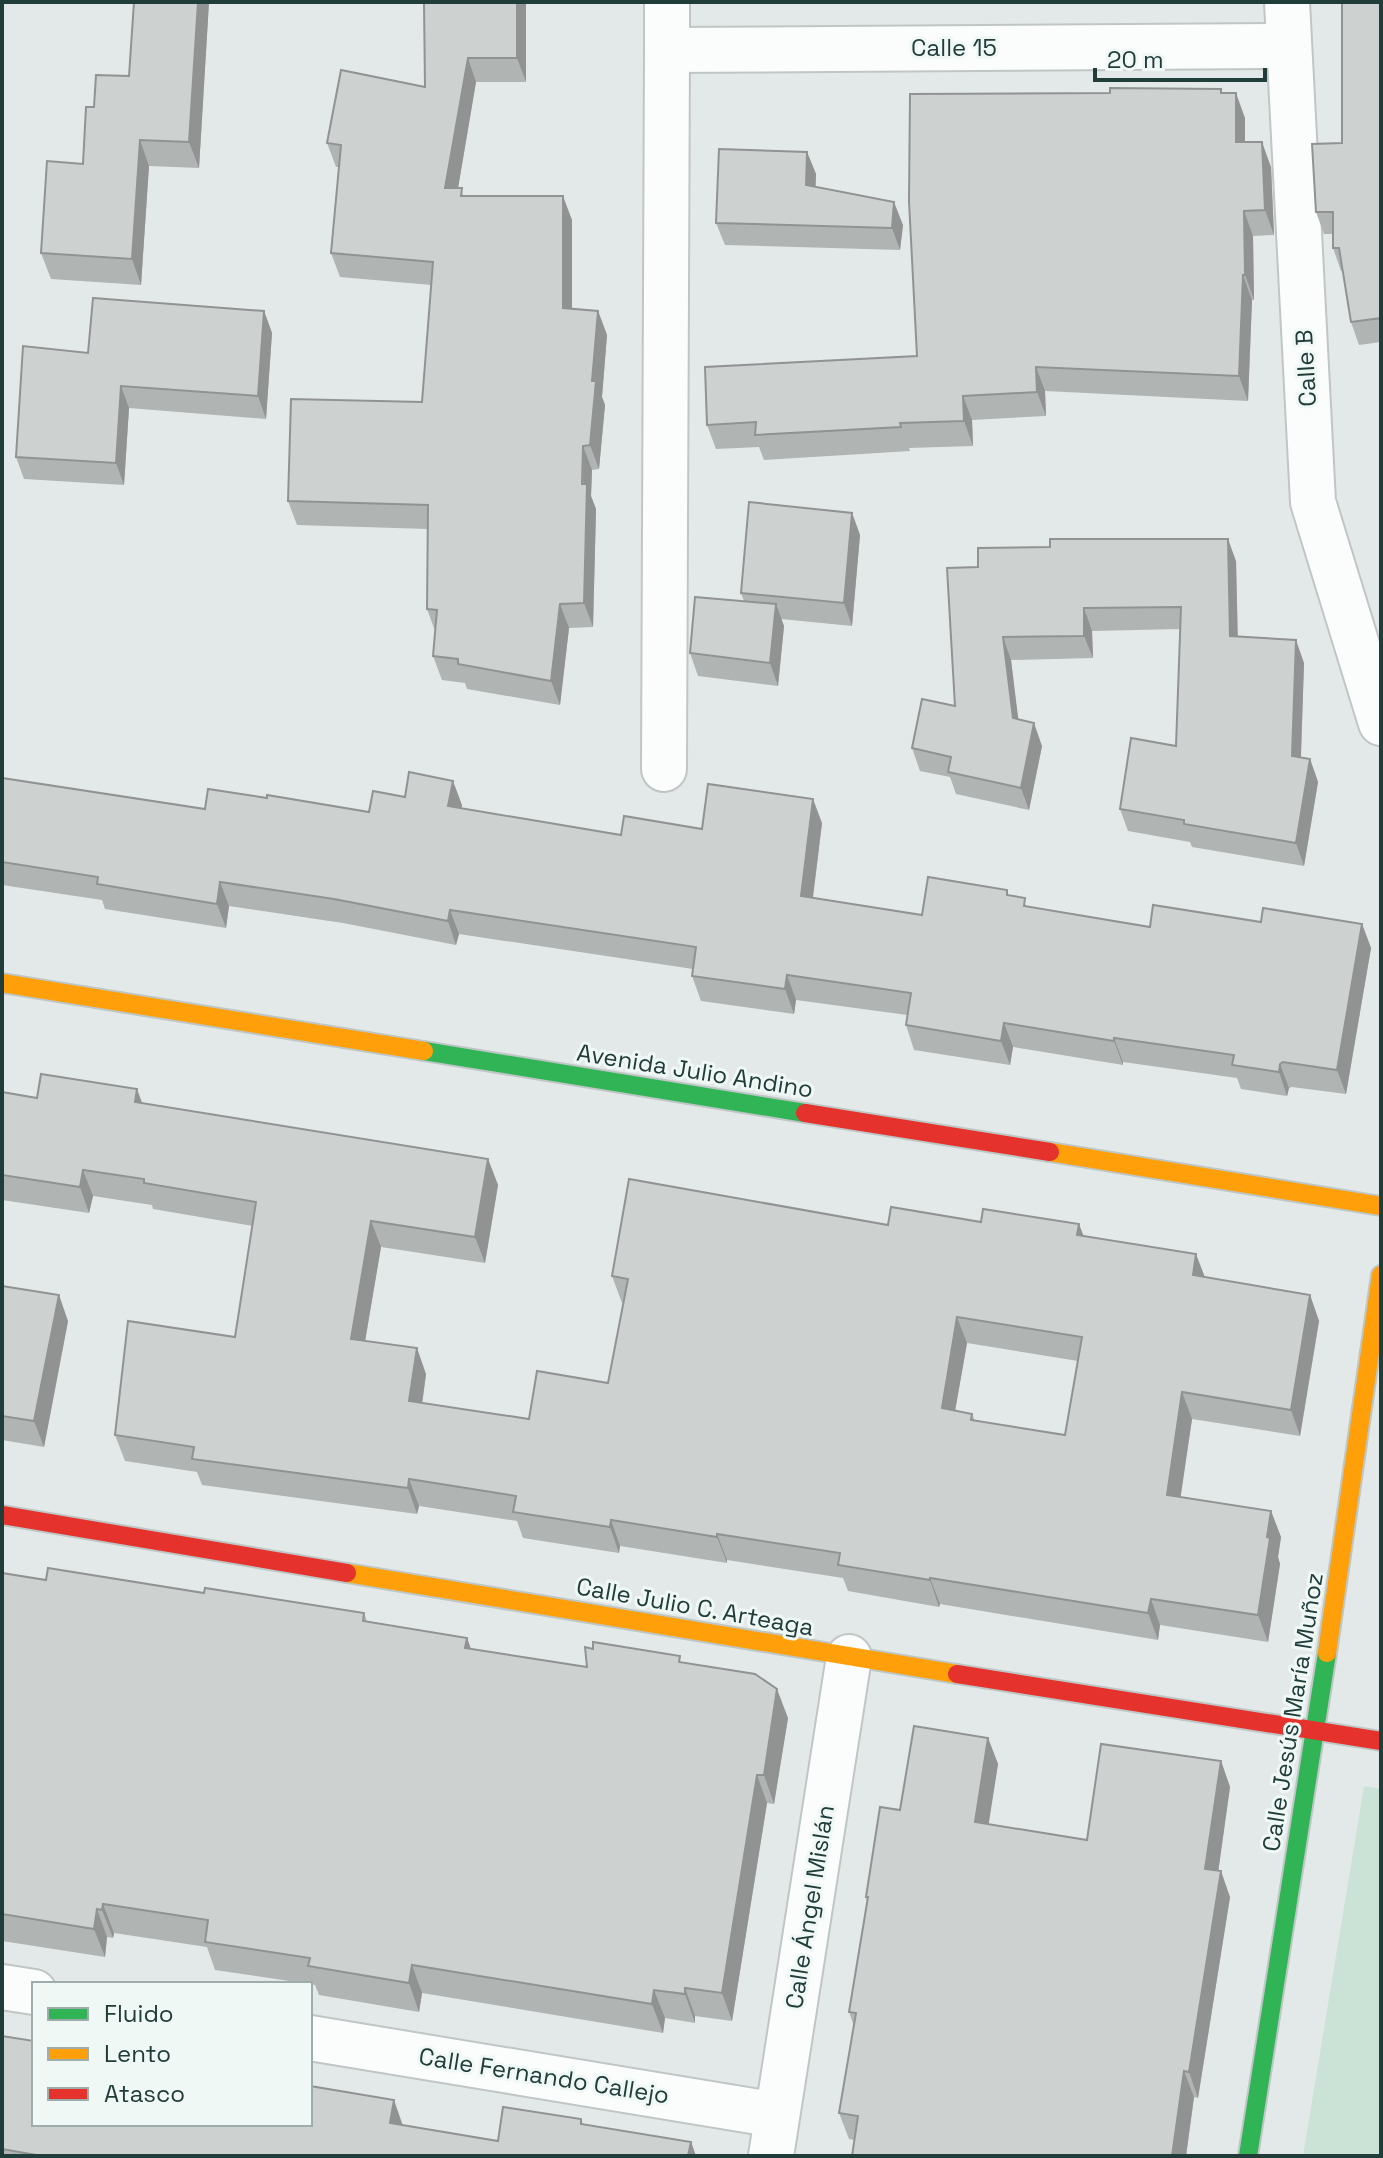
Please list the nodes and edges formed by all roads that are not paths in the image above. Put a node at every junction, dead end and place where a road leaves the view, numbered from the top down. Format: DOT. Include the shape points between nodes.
graph roads {
  1 [pos="667,2"];
  2 [pos="1287,2"];
  3 [pos="1289,46"];
  4 [pos="667,50"];
  5 [pos="1381,723"];
  6 [pos="664,769"];
  7 [pos="2,983"];
  8 [pos="1381,1206"];
  9 [pos="1381,1275"];
  10 [pos="2,1515"];
  11 [pos="849,1657"];
  12 [pos="1316,1731"];
  13 [pos="1381,1741"];
  14 [pos="2,1987"];
  15 [pos="32,1992"];
  16 [pos="312,2038"];
  17 [pos="774,2135"];
  18 [pos="1248,2156"];
  1 -- 4 [label="street"];
  2 -- 3 [label="street, Calle B"];
  3 -- 4 [label="street, Calle 15"];
  3 -- 5 [label="street, Calle B" via="1313,502"];
  4 -- 6 [label="street"];
  7 -- 8 [label="street, Avenida Julio Andino"];
  9 -- 12 [label="street, Calle Jesús María Muñoz"];
  10 -- 11 [label="street, Calle Julio C. Arteaga"];
  11 -- 12 [label="street, Calle Julio C. Arteaga"];
  11 -- 17 [label="street, Calle Ángel Mislán"];
  12 -- 13 [label="street, Calle Julio C. Arteaga"];
  12 -- 18 [label="street, Calle Jesús María Muñoz"];
  14 -- 15 [label="street"];
  16 -- 17 [label="street, Calle Fernando Callejo"];
}
